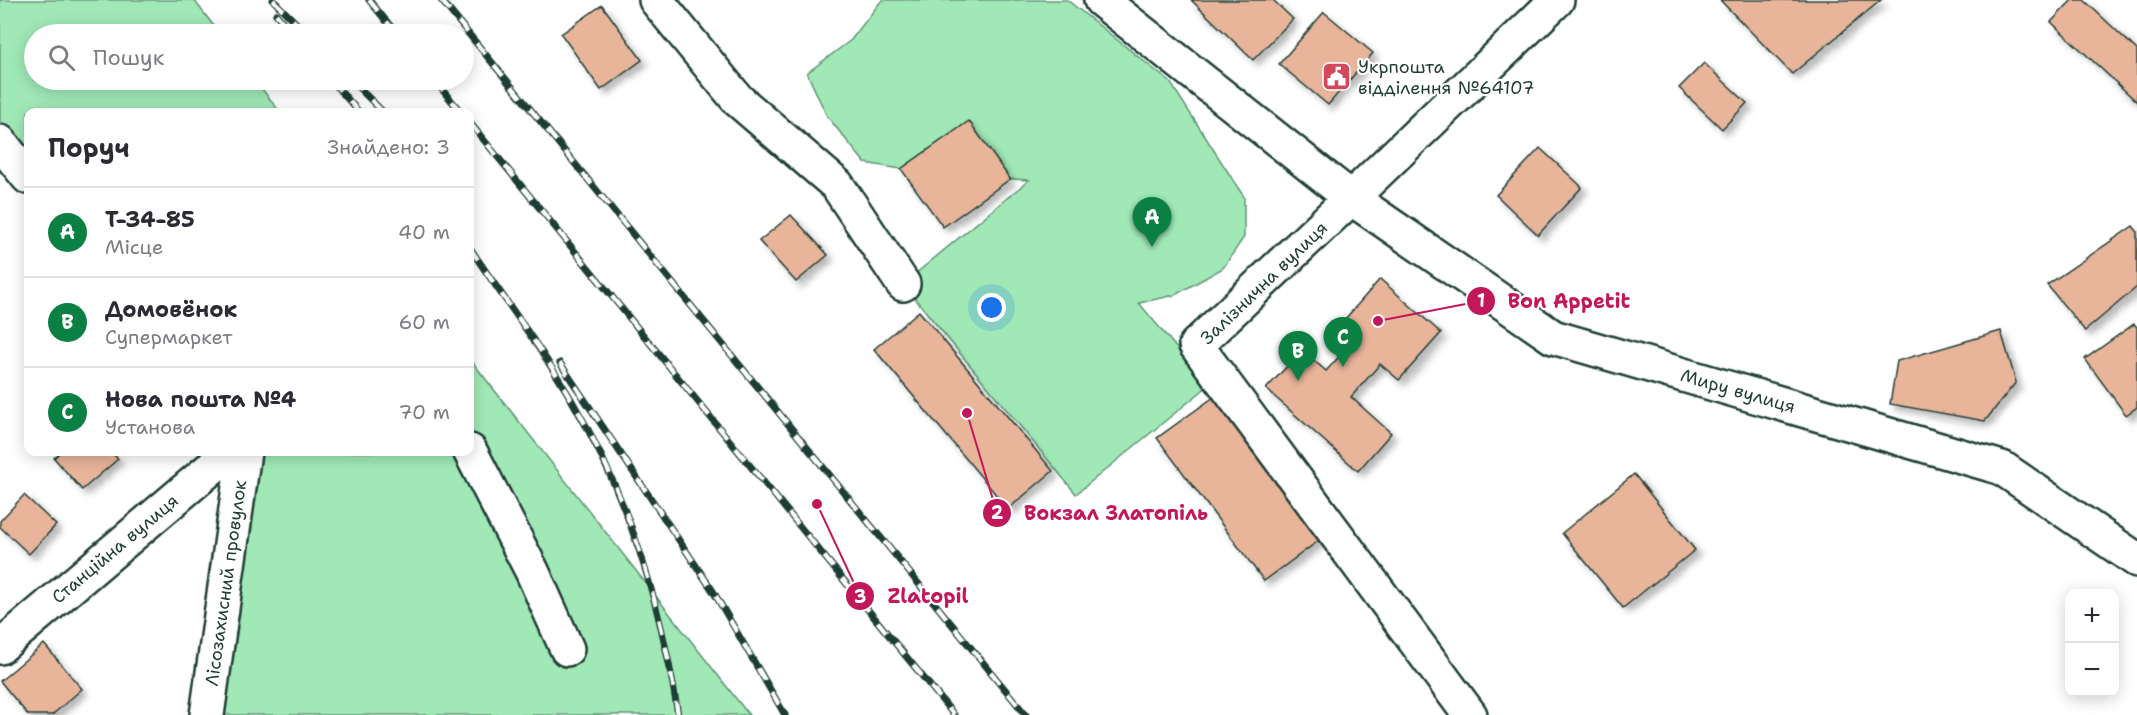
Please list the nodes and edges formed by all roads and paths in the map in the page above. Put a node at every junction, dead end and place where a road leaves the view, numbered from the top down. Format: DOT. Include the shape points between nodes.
graph roads {
  1 [pos="656,0"];
  2 [pos="1101,0"];
  3 [pos="1557,0"];
  4 [pos="0,142"];
  5 [pos="24,172"];
  6 [pos="1351,198"];
  7 [pos="903,284"];
  8 [pos="225,456"];
  9 [pos="243,456"];
  10 [pos="473,456"];
  11 [pos="2137,560"];
  12 [pos="0,647"];
  13 [pos="567,649"];
  14 [pos="207,715"];
  15 [pos="1470,715"];
  1 -- 7 [label="street" via="738,100 837,184"];
  2 -- 6 [label="street"];
  3 -- 6 [label="street"];
  4 -- 5 [label="street"];
  6 -- 11 [label="street, Миру вулиця" via="1553,337 2002,468"];
  6 -- 15 [label="street, Залізнична вулиця" via="1196,345"];
  8 -- 12 [label="street, Станційна вулиця"];
  9 -- 14 [label="street, Лісозахисний провулок"];
  10 -- 13 [label="street"];
}
